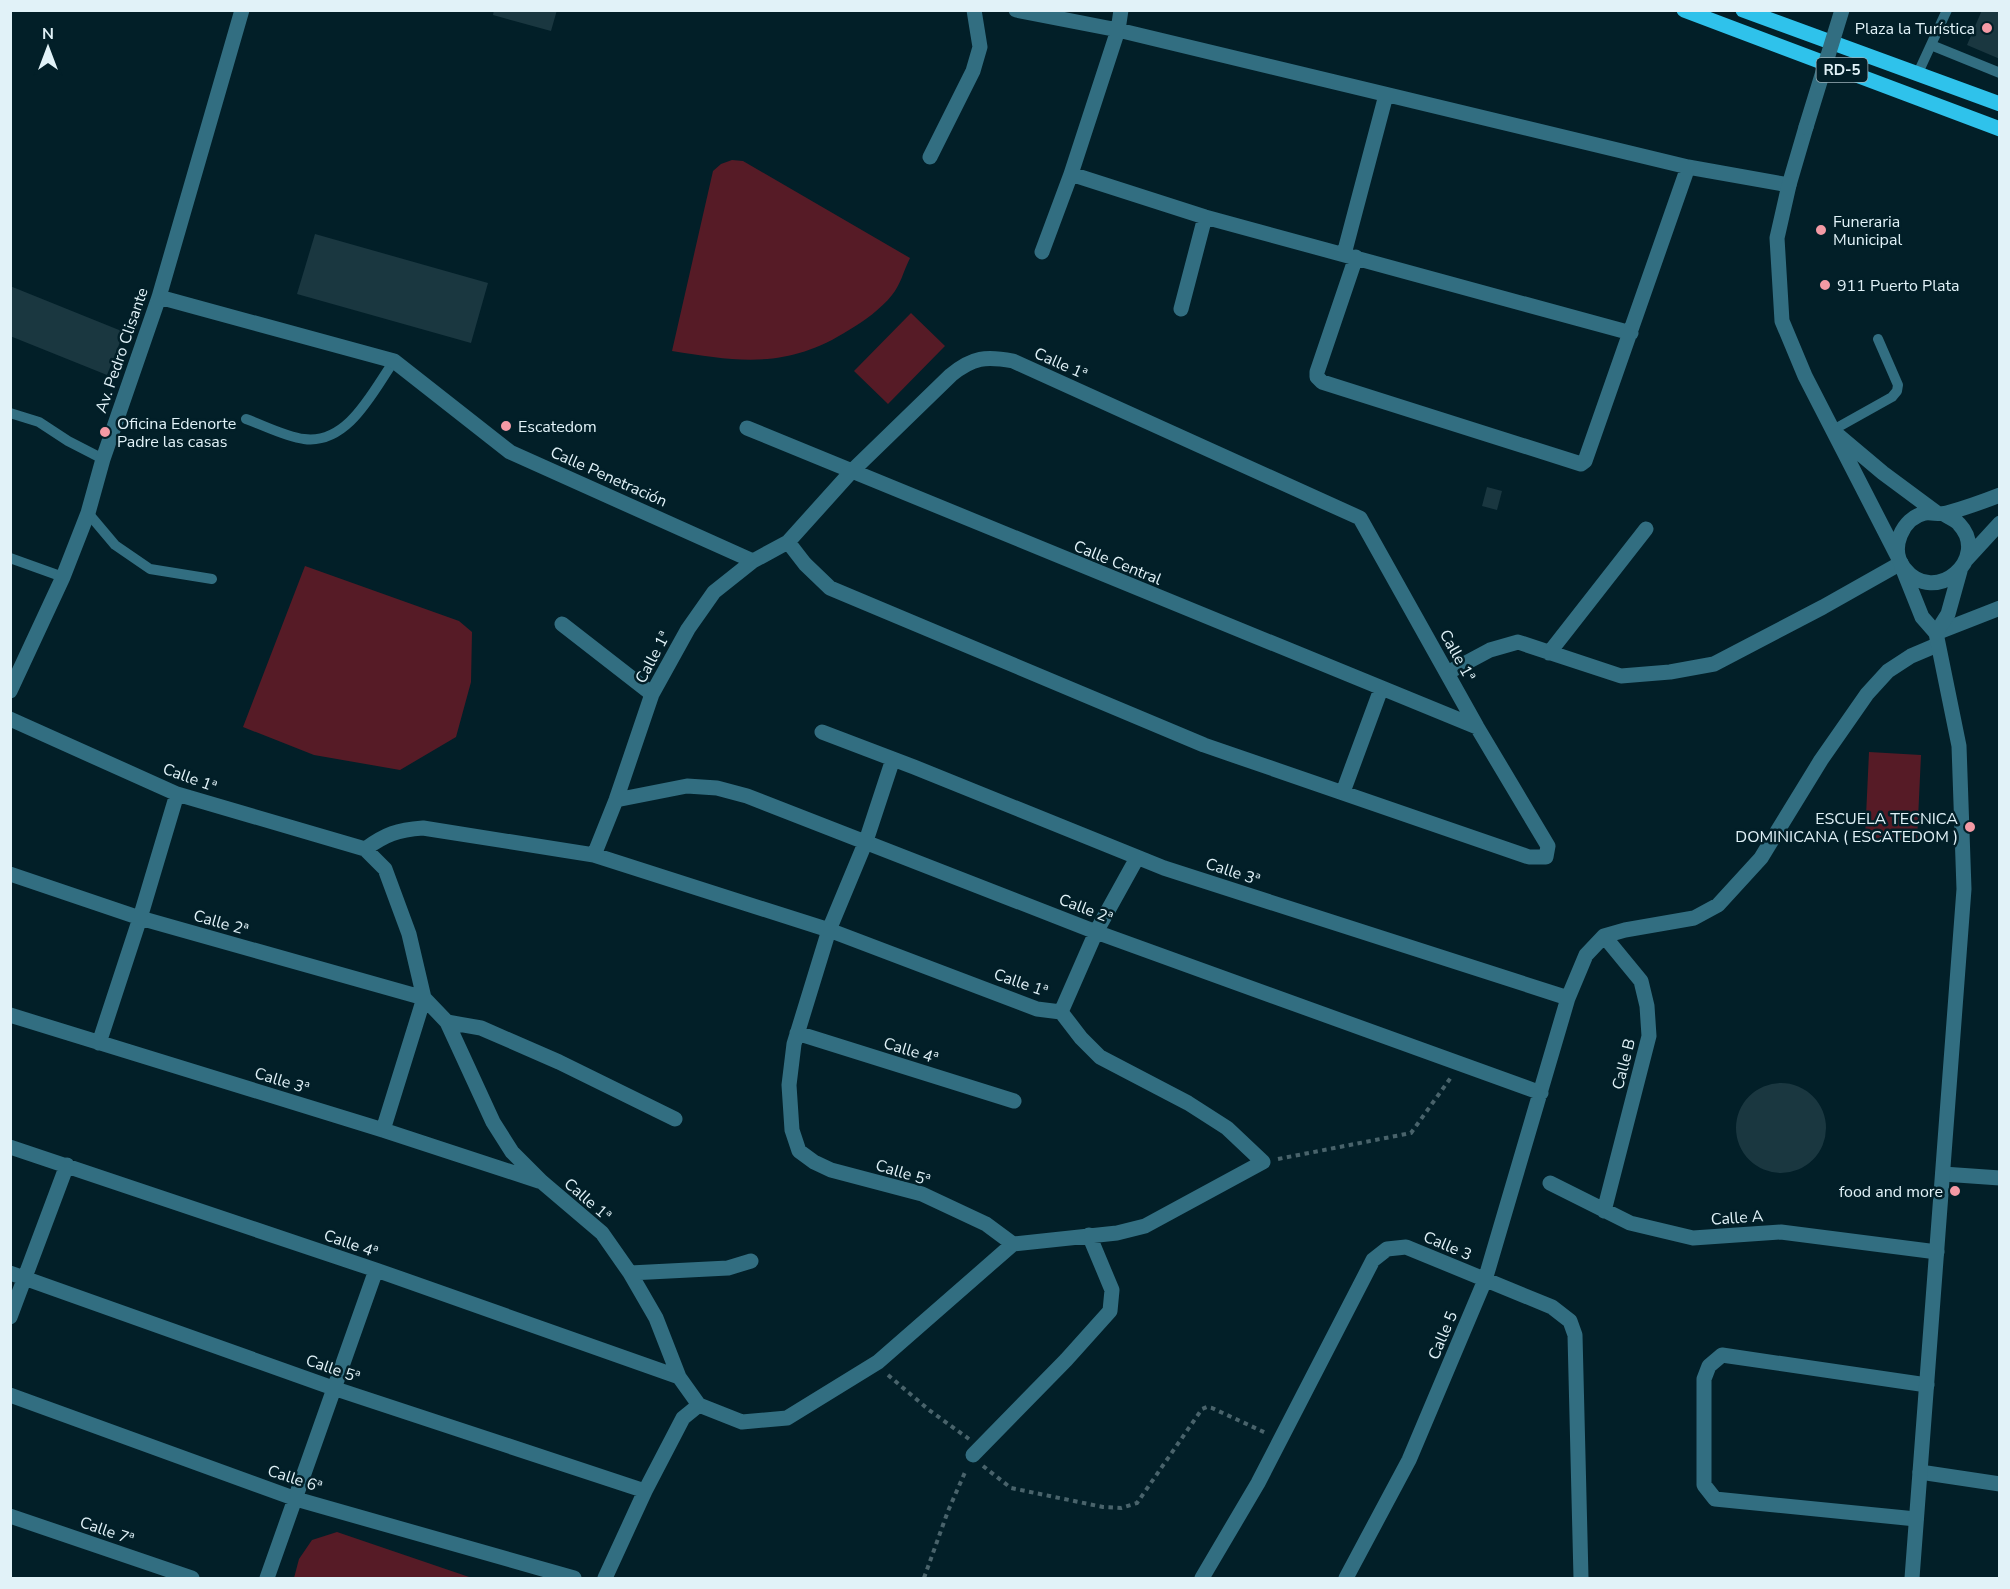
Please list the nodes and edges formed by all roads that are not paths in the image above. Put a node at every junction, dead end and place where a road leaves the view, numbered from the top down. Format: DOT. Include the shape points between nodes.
graph roads {
  1 [pos="242,10"];
  2 [pos="974,10"];
  3 [pos="1016,10"];
  4 [pos="1121,10"];
  5 [pos="1684,10"];
  6 [pos="1743,10"];
  7 [pos="1842,10"];
  8 [pos="1947,10"];
  9 [pos="1118,30"];
  10 [pos="1931,45"];
  11 [pos="1918,73"];
  12 [pos="2000,73"];
  13 [pos="1386,94"];
  14 [pos="2000,104"];
  15 [pos="2000,129"];
  16 [pos="930,157"];
  17 [pos="1688,167"];
  18 [pos="1071,174"];
  19 [pos="1789,185"];
  20 [pos="1205,217"];
  21 [pos="1041,252"];
  22 [pos="1350,256"];
  23 [pos="159,297"];
  24 [pos="1180,309"];
  25 [pos="1631,333"];
  26 [pos="1878,339"];
  27 [pos="394,361"];
  28 [pos="10,412"];
  29 [pos="246,419"];
  30 [pos="747,428"];
  31 [pos="1833,430"];
  32 [pos="103,459"];
  33 [pos="851,472"];
  34 [pos="2000,495"];
  35 [pos="88,513"];
  36 [pos="1941,513"];
  37 [pos="2000,524"];
  38 [pos="1646,530"];
  39 [pos="788,542"];
  40 [pos="10,558"];
  41 [pos="753,561"];
  42 [pos="1901,563"];
  43 [pos="1963,565"];
  44 [pos="63,577"];
  45 [pos="212,579"];
  46 [pos="2000,608"];
  47 [pos="562,624"];
  48 [pos="1936,639"];
  49 [pos="1549,653"];
  50 [pos="1447,673"];
  51 [pos="1381,689"];
  52 [pos="10,691"];
  53 [pos="652,694"];
  54 [pos="10,719"];
  55 [pos="1477,727"];
  56 [pos="822,732"];
  57 [pos="893,759"];
  58 [pos="1343,792"];
  59 [pos="177,794"];
  60 [pos="616,800"];
  61 [pos="866,841"];
  62 [pos="365,849"];
  63 [pos="594,855"];
  64 [pos="1137,858"];
  65 [pos="10,874"];
  66 [pos="140,918"];
  67 [pos="829,930"];
  68 [pos="1096,932"];
  69 [pos="1604,936"];
  70 [pos="424,998"];
  71 [pos="1568,998"];
  72 [pos="1061,1012"];
  73 [pos="10,1015"];
  74 [pos="447,1022"];
  75 [pos="797,1033"];
  76 [pos="99,1043"];
  77 [pos="1541,1092"];
  78 [pos="1014,1101"];
  79 [pos="675,1119"];
  80 [pos="383,1130"];
  81 [pos="10,1147"];
  82 [pos="67,1165"];
  83 [pos="1943,1174"];
  84 [pos="2000,1178"];
  85 [pos="542,1182"];
  86 [pos="1550,1183"];
  87 [pos="1604,1211"];
  88 [pos="1089,1235"];
  89 [pos="1013,1244"];
  90 [pos="1937,1252"];
  91 [pos="751,1262"];
  92 [pos="376,1270"];
  93 [pos="10,1273"];
  94 [pos="630,1273"];
  95 [pos="26,1278"];
  96 [pos="1485,1280"];
  97 [pos="10,1317"];
  98 [pos="679,1377"];
  99 [pos="1927,1385"];
  100 [pos="333,1388"];
  101 [pos="10,1395"];
  102 [pos="699,1406"];
  103 [pos="973,1455"];
  104 [pos="1920,1472"];
  105 [pos="2000,1484"];
  106 [pos="645,1491"];
  107 [pos="296,1499"];
  108 [pos="10,1516"];
  109 [pos="1916,1519"];
  110 [pos="192,1578"];
  111 [pos="267,1578"];
  112 [pos="573,1578"];
  113 [pos="605,1578"];
  114 [pos="1202,1578"];
  115 [pos="1346,1578"];
  116 [pos="1581,1578"];
  117 [pos="1912,1578"];
  1 -- 23 [label="street, Av. Pedro Clisante"];
  2 -- 16 [label="street" via="980,47 973,71"];
  3 -- 9 [label="street"];
  4 -- 9 [label="street"];
  5 -- 15 [label="main road, RD-5"];
  6 -- 11 [label="main road, RD-5"];
  7 -- 19 [label="street, bridge"];
  8 -- 10 [label="lane"];
  9 -- 13 [label="street"];
  9 -- 18 [label="street"];
  10 -- 11 [label="lane"];
  10 -- 12 [label="lane"];
  11 -- 14 [label="main road, RD-5"];
  13 -- 17 [label="street"];
  13 -- 22 [label="street"];
  17 -- 19 [label="street"];
  17 -- 25 [label="street"];
  18 -- 20 [label="street"];
  18 -- 21 [label="street"];
  19 -- 31 [label="street" via="1777,238 1782,321"];
  20 -- 22 [label="street"];
  20 -- 24 [label="street"];
  22 -- 25 [label="street"];
  22 -- 25 [label="street" via="1317,372 1322,382 1576,463 1585,460"];
  23 -- 27 [label="street, Calle Penetración"];
  23 -- 32 [label="street, Av. Pedro Clisante"];
  26 -- 31 [label="lane" via="1897,391"];
  27 -- 29 [label="lane" via="357,416 345,427 318,439 303,439"];
  27 -- 41 [label="street, Calle Penetración" via="510,452"];
  28 -- 32 [label="lane" via="39,422"];
  30 -- 33 [label="street, Calle Central"];
  31 -- 36 [label="street" via="1883,473"];
  31 -- 42 [label="street"];
  32 -- 35 [label="street, Av. Pedro Clisante"];
  33 -- 39 [label="street, Calle 1ª"];
  33 -- 50 [label="street, Calle 1ª" via="966,363 990,357 1013,361 1360,518"];
  33 -- 51 [label="street, Calle Central"];
  34 -- 36 [label="street"];
  35 -- 44 [label="street, Av. Pedro Clisante"];
  35 -- 45 [label="lane" via="115,545 150,569"];
  36 -- 42 [label="street" via="1923,514 1910,520 1901,531 1897,545"];
  36 -- 43 [label="street" via="1960,524 1968,541"];
  37 -- 43 [label="street"];
  38 -- 49 [label="street"];
  39 -- 41 [label="street, Calle 1ª"];
  39 -- 58 [label="street" via="830,588 1204,745"];
  40 -- 44 [label="lane"];
  41 -- 53 [label="street, Calle 1ª" via="714,592"];
  42 -- 43 [label="street" via="1911,576 1937,583 1949,579"];
  42 -- 48 [label="street" via="1922,617"];
  42 -- 49 [label="street" via="1713,664 1621,676"];
  43 -- 48 [label="street"];
  44 -- 52 [label="street, Av. Pedro Clisante"];
  46 -- 48 [label="street"];
  47 -- 53 [label="street"];
  48 -- 69 [label="street" via="1888,671 1867,694 1761,858 1718,905 1694,918"];
  48 -- 83 [label="street" via="1959,746 1964,889"];
  49 -- 50 [label="street" via="1518,642 1490,650"];
  50 -- 55 [label="street, Calle 1ª"];
  51 -- 55 [label="street, Calle Central"];
  51 -- 58 [label="street"];
  53 -- 60 [label="street, Calle 1ª"];
  54 -- 59 [label="street, Calle 1ª"];
  55 -- 58 [label="street, Calle 1ª" via="1548,846 1546,856 1529,857"];
  56 -- 57 [label="street, Calle 3ª"];
  57 -- 61 [label="street"];
  57 -- 64 [label="street, Calle 3ª"];
  59 -- 62 [label="street, Calle 1ª"];
  59 -- 66 [label="street"];
  60 -- 61 [label="street, Calle 2ª" via="687,786 717,788"];
  60 -- 63 [label="street, Calle 1ª"];
  61 -- 67 [label="street"];
  61 -- 68 [label="street, Calle 2ª"];
  62 -- 63 [label="street, Calle 1ª" via="400,829 423,828"];
  62 -- 70 [label="street" via="385,869 409,934"];
  63 -- 67 [label="street, Calle 1ª"];
  64 -- 68 [label="street"];
  64 -- 71 [label="street, Calle 3ª"];
  65 -- 66 [label="street, Calle 2ª"];
  66 -- 70 [label="street, Calle 2ª"];
  66 -- 76 [label="street"];
  67 -- 72 [label="street, Calle 1ª" via="1037,1008"];
  67 -- 75 [label="street"];
  68 -- 72 [label="street"];
  68 -- 77 [label="street, Calle 2ª"];
  69 -- 71 [label="street, Calle 5" via="1586,955"];
  69 -- 87 [label="street, Calle B" via="1641,981 1649,1036"];
  70 -- 74 [label="street, Calle 1ª"];
  70 -- 80 [label="street"];
  71 -- 77 [label="street, Calle 5"];
  72 -- 88 [label="street" via="1100,1057 1227,1128 1263,1162 1145,1226"];
  73 -- 76 [label="street, Calle 3ª"];
  74 -- 79 [label="street" via="481,1028"];
  74 -- 85 [label="street, Calle 1ª" via="493,1122 512,1152"];
  75 -- 78 [label="street, Calle 4ª"];
  75 -- 89 [label="street, Calle 5ª" via="789,1085 792,1130 799,1151 831,1170 922,1194 986,1224"];
  76 -- 80 [label="street, Calle 3ª"];
  77 -- 96 [label="street, Calle 5"];
  80 -- 85 [label="street, Calle 3ª"];
  81 -- 82 [label="street, Calle 4ª"];
  82 -- 92 [label="street, Calle 4ª"];
  82 -- 95 [label="street"];
  83 -- 84 [label="street"];
  83 -- 90 [label="street"];
  85 -- 94 [label="street, Calle 1ª" via="602,1233"];
  86 -- 87 [label="street, Calle A"];
  87 -- 90 [label="street, Calle A" via="1630,1223 1693,1238 1781,1232"];
  88 -- 89 [label="street"];
  88 -- 103 [label="street" via="1112,1290 1110,1311"];
  89 -- 102 [label="street" via="878,1362 787,1418 742,1422"];
  90 -- 99 [label="street"];
  91 -- 94 [label="street" via="728,1268"];
  92 -- 98 [label="street, Calle 4ª"];
  92 -- 100 [label="street"];
  93 -- 95 [label="street, Calle 5ª"];
  94 -- 98 [label="street, Calle 1ª" via="656,1318"];
  95 -- 97 [label="street"];
  95 -- 100 [label="street, Calle 5ª"];
  96 -- 114 [label="street, Calle 3" via="1406,1247 1387,1249 1373,1260 1258,1483"];
  96 -- 115 [label="street, Calle 5" via="1409,1460"];
  96 -- 116 [label="street, Calle 3" via="1552,1307 1570,1321 1575,1335"];
  98 -- 102 [label="street, Calle 1ª"];
  99 -- 104 [label="street"];
  99 -- 109 [label="street" via="1722,1355 1709,1366 1704,1379 1704,1485 1715,1499"];
  100 -- 106 [label="street, Calle 5ª"];
  100 -- 107 [label="street"];
  101 -- 107 [label="street, Calle 6ª"];
  102 -- 106 [label="street" via="683,1418"];
  104 -- 105 [label="street"];
  104 -- 109 [label="street"];
  106 -- 113 [label="street"];
  107 -- 111 [label="street"];
  107 -- 112 [label="street, Calle 6ª"];
  108 -- 110 [label="street, Calle 7ª"];
  109 -- 117 [label="street"];
}
